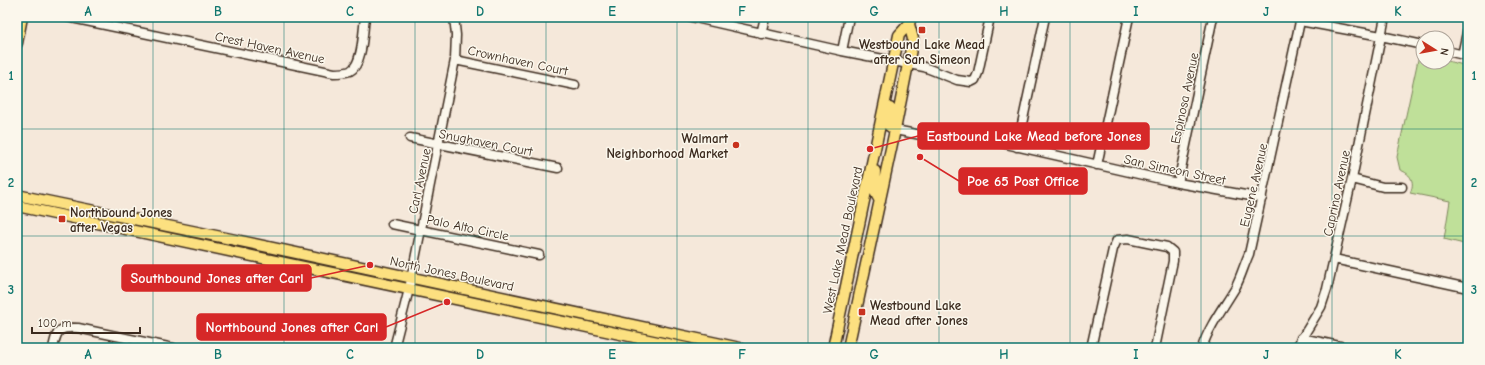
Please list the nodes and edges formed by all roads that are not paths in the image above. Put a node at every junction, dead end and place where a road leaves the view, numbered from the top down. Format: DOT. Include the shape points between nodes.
graph roads {
  1 [pos="22,17"];
  2 [pos="67,17"];
  3 [pos="365,17"];
  4 [pos="454,17"];
  5 [pos="691,17"];
  6 [pos="765,17"];
  7 [pos="849,17"];
  8 [pos="990,17"];
  9 [pos="1045,17"];
  10 [pos="1128,17"];
  11 [pos="1213,17"];
  12 [pos="1385,17"];
  13 [pos="79,18"];
  14 [pos="1300,19"];
  15 [pos="910,20"];
  16 [pos="1468,28"];
  17 [pos="761,34"];
  18 [pos="1381,36"];
  19 [pos="17,43"];
  20 [pos="1415,44"];
  21 [pos="842,51"];
  22 [pos="1455,53"];
  23 [pos="1465,55"];
  24 [pos="455,60"];
  25 [pos="893,61"];
  26 [pos="908,64"];
  27 [pos="575,85"];
  28 [pos="887,88"];
  29 [pos="895,130"];
  30 [pos="410,138"];
  31 [pos="438,144"];
  32 [pos="1017,147"];
  33 [pos="873,156"];
  34 [pos="1097,165"];
  35 [pos="558,168"];
  36 [pos="1352,180"];
  37 [pos="1178,183"];
  38 [pos="1402,187"];
  39 [pos="17,195"];
  40 [pos="865,197"];
  41 [pos="1262,198"];
  42 [pos="880,201"];
  43 [pos="17,206"];
  44 [pos="392,224"];
  45 [pos="421,230"];
  46 [pos="203,233"];
  47 [pos="200,244"];
  48 [pos="539,255"];
  49 [pos="867,256"];
  50 [pos="1334,259"];
  51 [pos="411,277"];
  52 [pos="1468,288"];
  53 [pos="409,289"];
  54 [pos="631,324"];
  55 [pos="576,325"];
  56 [pos="669,333"];
  57 [pos="619,334"];
  58 [pos="1301,338"];
  59 [pos="138,344"];
  60 [pos="53,348"];
  61 [pos="173,348"];
  62 [pos="394,348"];
  63 [pos="686,348"];
  64 [pos="740,348"];
  65 [pos="833,348"];
  66 [pos="848,348"];
  67 [pos="1091,348"];
  68 [pos="1155,348"];
  69 [pos="1202,348"];
  70 [pos="1296,348"];
  71 [pos="1348,348"];
  1 -- 19 [label="main road"];
  2 -- 13 [label="street, Crest Haven Avenue"];
  3 -- 13 [label="street, Crest Haven Avenue" via="360,55 356,66 345,73 334,73"];
  4 -- 24 [label="street, Carl Avenue"];
  5 -- 17 [label="street"];
  6 -- 17 [label="street"];
  7 -- 21 [label="street"];
  8 -- 26 [label="street" via="975,80 957,80 924,67"];
  9 -- 32 [label="street"];
  10 -- 34 [label="street"];
  11 -- 37 [label="street, Espinosa Avenue"];
  12 -- 18 [label="street, Caprino Avenue"];
  14 -- 18 [label="street"];
  14 -- 41 [label="street, Eugene Avenue"];
  15 -- 25 [label="main road, West Lake Mead Boulevard" via="899,35"];
  15 -- 26 [label="main road, West Lake Mead Boulevard" via="913,39"];
  16 -- 23 [label="street"];
  17 -- 21 [label="street"];
  18 -- 20 [label="street"];
  18 -- 36 [label="street, Caprino Avenue"];
  21 -- 25 [label="street"];
  22 -- 23 [label="street"];
  24 -- 27 [label="street, Crownhaven Court"];
  24 -- 31 [label="street, Carl Avenue"];
  25 -- 26 [label="street"];
  25 -- 28 [label="main road, West Lake Mead Boulevard"];
  26 -- 29 [label="main road, West Lake Mead Boulevard"];
  28 -- 29 [label="main road" via="891,101 887,120 888,125"];
  28 -- 33 [label="main road, West Lake Mead Boulevard"];
  29 -- 32 [label="street, San Simeon Street" via="921,135 971,136"];
  29 -- 42 [label="main road, West Lake Mead Boulevard"];
  30 -- 31 [label="street, Snughaven Court"];
  31 -- 35 [label="street, Snughaven Court"];
  31 -- 45 [label="street, Carl Avenue"];
  32 -- 34 [label="street, San Simeon Street"];
  33 -- 40 [label="main road, West Lake Mead Boulevard"];
  33 -- 42 [label="main road" via="874,190"];
  34 -- 37 [label="street, San Simeon Street"];
  36 -- 38 [label="street" via="1383,187"];
  36 -- 50 [label="street, Caprino Avenue"];
  37 -- 41 [label="street, San Simeon Street"];
  39 -- 46 [label="main road, North Jones Boulevard"];
  40 -- 49 [label="main road" via="870,209"];
  40 -- 65 [label="main road, West Lake Mead Boulevard"];
  41 -- 69 [label="street, Eugene Avenue" via="1249,254 1235,287 1216,317"];
  42 -- 49 [label="main road, West Lake Mead Boulevard"];
  43 -- 47 [label="main road, North Jones Boulevard"];
  44 -- 45 [label="street, Palo Alto Circle"];
  45 -- 48 [label="street, Palo Alto Circle"];
  45 -- 51 [label="street, Carl Avenue"];
  46 -- 47 [label="main road"];
  46 -- 51 [label="main road, North Jones Boulevard"];
  47 -- 53 [label="main road, North Jones Boulevard"];
  49 -- 66 [label="main road, West Lake Mead Boulevard"];
  50 -- 52 [label="street"];
  50 -- 58 [label="street, Caprino Avenue" via="1321,307"];
  51 -- 53 [label="street, Carl Avenue"];
  51 -- 54 [label="main road, North Jones Boulevard"];
  53 -- 55 [label="main road, North Jones Boulevard"];
  53 -- 62 [label="street, Carl Avenue"];
  54 -- 55 [label="main road" via="614,327 588,322"];
  54 -- 56 [label="main road, North Jones Boulevard"];
  55 -- 57 [label="main road, North Jones Boulevard"];
  56 -- 57 [label="main road" via="659,335 628,330"];
  56 -- 64 [label="main road, North Jones Boulevard"];
  57 -- 63 [label="main road, North Jones Boulevard"];
  58 -- 70 [label="street, Caprino Avenue"];
  58 -- 71 [label="street"];
  59 -- 60 [label="street" via="65,327 56,334"];
  59 -- 61 [label="street"];
  67 -- 68 [label="street" via="1113,249 1117,240 1128,239 1167,247 1172,252 1173,261"];
}
